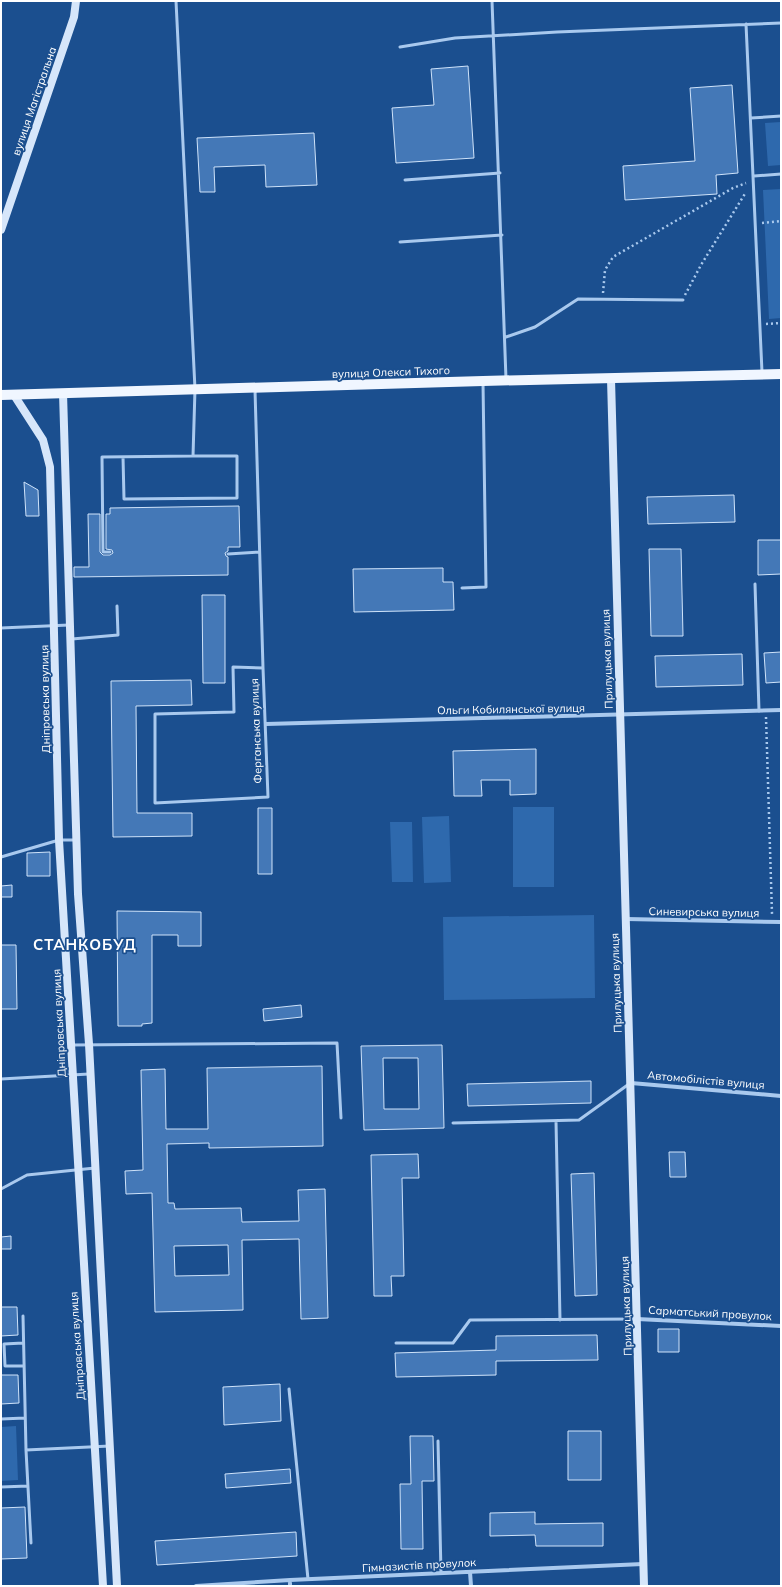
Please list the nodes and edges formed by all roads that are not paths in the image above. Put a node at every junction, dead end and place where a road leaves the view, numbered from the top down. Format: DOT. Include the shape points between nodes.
graph roads {
  1 [pos="76,1"];
  2 [pos="176,1"];
  3 [pos="492,1"];
  4 [pos="781,23"];
  5 [pos="746,24"];
  6 [pos="494,36"];
  7 [pos="400,47"];
  8 [pos="781,116"];
  9 [pos="751,118"];
  10 [pos="500,173"];
  11 [pos="781,174"];
  12 [pos="754,178"];
  13 [pos="404,180"];
  14 [pos="1,230"];
  15 [pos="502,235"];
  16 [pos="400,242"];
  17 [pos="683,300"];
  18 [pos="506,337"];
  19 [pos="781,374"];
  20 [pos="762,375"];
  21 [pos="610,379"];
  22 [pos="483,381"];
  23 [pos="506,381"];
  24 [pos="255,388"];
  25 [pos="195,389"];
  26 [pos="63,393"];
  27 [pos="1,395"];
  28 [pos="14,395"];
  29 [pos="193,456"];
  30 [pos="123,457"];
  31 [pos="110,552"];
  32 [pos="260,552"];
  33 [pos="228,554"];
  34 [pos="755,584"];
  35 [pos="462,588"];
  36 [pos="117,606"];
  37 [pos="54,625"];
  38 [pos="70,625"];
  39 [pos="1,628"];
  40 [pos="70,639"];
  41 [pos="263,668"];
  42 [pos="781,710"];
  43 [pos="759,711"];
  44 [pos="620,716"];
  45 [pos="266,724"];
  46 [pos="59,840"];
  47 [pos="77,840"];
  48 [pos="1,857"];
  49 [pos="626,919"];
  50 [pos="781,922"];
  51 [pos="89,1044"];
  52 [pos="71,1045"];
  53 [pos="90,1074"];
  54 [pos="73,1075"];
  55 [pos="1,1079"];
  56 [pos="630,1083"];
  57 [pos="781,1096"];
  58 [pos="341,1118"];
  59 [pos="556,1121"];
  60 [pos="453,1123"];
  61 [pos="96,1168"];
  62 [pos="78,1169"];
  63 [pos="1,1189"];
  64 [pos="23,1316"];
  65 [pos="637,1319"];
  66 [pos="560,1320"];
  67 [pos="781,1326"];
  68 [pos="23,1343"];
  69 [pos="396,1343"];
  70 [pos="24,1366"];
  71 [pos="288,1389"];
  72 [pos="25,1418"];
  73 [pos="1,1419"];
  74 [pos="438,1441"];
  75 [pos="95,1446"];
  76 [pos="110,1446"];
  77 [pos="26,1450"];
  78 [pos="28,1486"];
  79 [pos="1,1488"];
  80 [pos="30,1543"];
  81 [pos="643,1564"];
  82 [pos="470,1572"];
  83 [pos="441,1574"];
  84 [pos="308,1579"];
  85 [pos="103,1586"];
  86 [pos="117,1586"];
  87 [pos="196,1586"];
  88 [pos="470,1586"];
  89 [pos="644,1586"];
  1 -- 14 [label="street, вулиця Магістральна" via="74,16"];
  2 -- 25 [label="lane"];
  3 -- 6 [label="lane"];
  4 -- 5 [label="lane"];
  5 -- 6 [label="lane"];
  5 -- 9 [label="lane"];
  6 -- 7 [label="lane" via="456,38"];
  6 -- 10 [label="lane"];
  8 -- 9 [label="lane"];
  9 -- 12 [label="lane"];
  10 -- 13 [label="lane"];
  10 -- 15 [label="lane"];
  11 -- 12 [label="lane"];
  12 -- 20 [label="lane"];
  15 -- 16 [label="lane"];
  15 -- 18 [label="lane"];
  17 -- 18 [label="lane" via="578,299 535,327"];
  18 -- 23 [label="lane"];
  19 -- 20 [label="main road, вулиця Олекси Тихого"];
  20 -- 21 [label="main road, вулиця Олекси Тихого"];
  21 -- 23 [label="main road, вулиця Олекси Тихого"];
  21 -- 44 [label="street, Прилуцька вулиця"];
  22 -- 23 [label="main road, вулиця Олекси Тихого"];
  22 -- 24 [label="main road, вулиця Олекси Тихого"];
  22 -- 35 [label="lane" via="486,587"];
  24 -- 25 [label="main road, вулиця Олекси Тихого"];
  24 -- 32 [label="lane, Ферганська вулиця"];
  25 -- 26 [label="main road, вулиця Олекси Тихого"];
  25 -- 29 [label="lane"];
  26 -- 28 [label="main road, вулиця Олекси Тихого"];
  26 -- 38 [label="street"];
  27 -- 28 [label="main road, вулиця Олекси Тихого"];
  28 -- 37 [label="street, Дніпровська вулиця" via="43,440 50,467"];
  29 -- 30 [label="lane"];
  29 -- 30 [label="lane" via="237,456 237,498 124,499"];
  30 -- 31 [label="lane" via="102,457 103,552"];
  32 -- 33 [label="lane"];
  32 -- 41 [label="lane, Ферганська вулиця"];
  34 -- 43 [label="lane"];
  36 -- 40 [label="lane" via="118,636"];
  37 -- 38 [label="lane"];
  37 -- 39 [label="lane"];
  37 -- 46 [label="street, Дніпровська вулиця"];
  38 -- 40 [label="street"];
  40 -- 47 [label="street"];
  41 -- 45 [label="lane, Ферганська вулиця"];
  41 -- 45 [label="lane, Ферганська вулиця" via="233,668 234,712 155,714 155,803 268,797"];
  42 -- 43 [label="street, Ольги Кобилянської вулиця"];
  43 -- 44 [label="street, Ольги Кобилянської вулиця"];
  44 -- 45 [label="street, Ольги Кобилянської вулиця"];
  44 -- 49 [label="street, Прилуцька вулиця"];
  46 -- 47 [label="lane"];
  46 -- 48 [label="lane"];
  46 -- 52 [label="street, Дніпровська вулиця"];
  47 -- 51 [label="street" via="78,894"];
  49 -- 50 [label="street, Синевирська вулиця"];
  49 -- 56 [label="street, Прилуцька вулиця"];
  51 -- 52 [label="lane"];
  51 -- 53 [label="street"];
  51 -- 58 [label="lane" via="337,1043"];
  52 -- 54 [label="street, Дніпровська вулиця"];
  53 -- 54 [label="lane"];
  53 -- 61 [label="street"];
  54 -- 55 [label="lane"];
  54 -- 62 [label="street, Дніпровська вулиця"];
  56 -- 57 [label="street, Автомобілістів вулиця"];
  56 -- 59 [label="lane" via="579,1120"];
  56 -- 65 [label="street, Прилуцька вулиця"];
  59 -- 60 [label="lane"];
  59 -- 66 [label="lane"];
  61 -- 62 [label="lane"];
  61 -- 76 [label="street"];
  62 -- 63 [label="lane" via="27,1175"];
  62 -- 75 [label="street, Дніпровська вулиця"];
  64 -- 68 [label="lane"];
  65 -- 66 [label="lane"];
  65 -- 67 [label="street, Сарматський провулок"];
  65 -- 81 [label="street, Прилуцька вулиця"];
  66 -- 69 [label="lane" via="470,1320 453,1343"];
  68 -- 70 [label="lane"];
  68 -- 70 [label="lane" via="4,1344 6,1366"];
  70 -- 72 [label="lane"];
  71 -- 84 [label="lane"];
  72 -- 73 [label="lane"];
  72 -- 77 [label="lane"];
  74 -- 83 [label="lane"];
  75 -- 76 [label="lane"];
  75 -- 77 [label="lane"];
  75 -- 85 [label="street, Дніпровська вулиця"];
  76 -- 86 [label="street"];
  77 -- 78 [label="lane"];
  78 -- 79 [label="lane"];
  78 -- 80 [label="lane"];
  81 -- 82 [label="street, Гімназистів провулок"];
  81 -- 89 [label="street, Прилуцька вулиця"];
  82 -- 83 [label="street, Гімназистів провулок"];
  82 -- 88 [label="street"];
  83 -- 84 [label="street, Гімназистів провулок"];
  84 -- 87 [label="street, Гімназистів провулок"];
}
